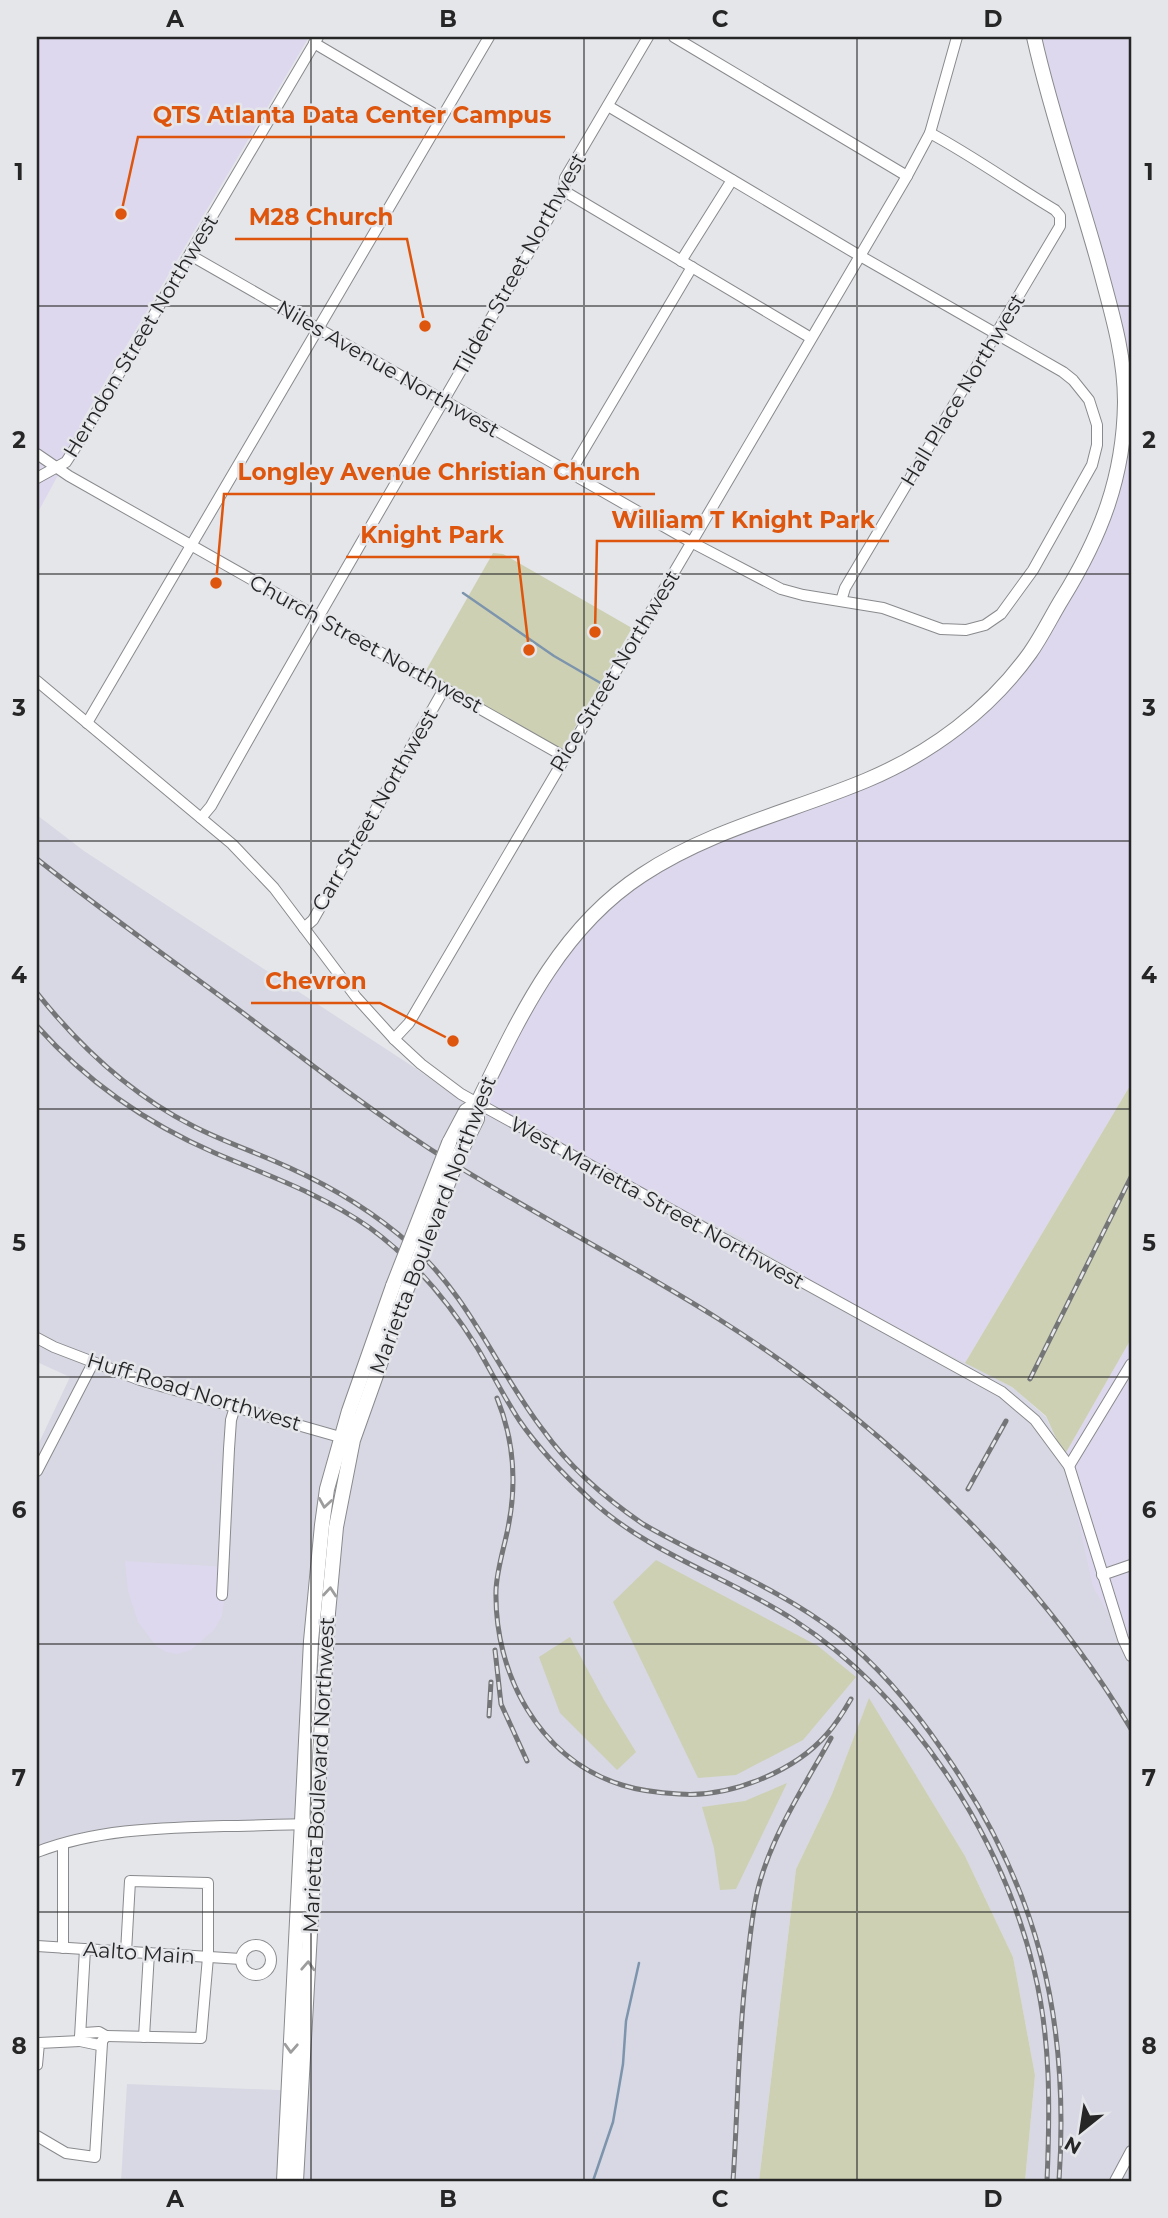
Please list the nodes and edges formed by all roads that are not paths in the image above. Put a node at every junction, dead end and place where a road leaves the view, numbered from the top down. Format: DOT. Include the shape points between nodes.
graph roads {
  1 [pos="489,37"];
  2 [pos="648,37"];
  3 [pos="674,37"];
  4 [pos="957,37"];
  5 [pos="1034,37"];
  6 [pos="316,40"];
  7 [pos="608,106"];
  8 [pos="441,118"];
  9 [pos="930,133"];
  10 [pos="907,176"];
  11 [pos="732,180"];
  12 [pos="564,191"];
  13 [pos="190,255"];
  14 [pos="860,256"];
  15 [pos="681,261"];
  16 [pos="692,267"];
  17 [pos="317,328"];
  18 [pos="996,334"];
  19 [pos="811,338"];
  20 [pos="444,401"];
  21 [pos="37,454"];
  22 [pos="58,468"];
  23 [pos="570,473"];
  24 [pos="37,478"];
  25 [pos="691,542"];
  26 [pos="190,545"];
  27 [pos="841,601"];
  28 [pos="317,617"];
  29 [pos="37,681"];
  30 [pos="444,689"];
  31 [pos="87,723"];
  32 [pos="565,757"];
  33 [pos="201,818"];
  34 [pos="304,929"];
  35 [pos="394,1039"];
  36 [pos="477,1104"];
  37 [pos="37,1338"];
  38 [pos="93,1363"];
  39 [pos="1131,1364"];
  40 [pos="235,1407"];
  41 [pos="347,1439"];
  42 [pos="1069,1466"];
  43 [pos="37,1471"];
  44 [pos="1131,1565"];
  45 [pos="1102,1575"];
  46 [pos="222,1595"];
  47 [pos="1131,1656"];
  48 [pos="309,1824"];
  49 [pos="64,1844"];
  50 [pos="37,1852"];
  51 [pos="37,1946"];
  52 [pos="63,1948"];
  53 [pos="85,1949"];
  54 [pos="126,1952"];
  55 [pos="149,1953"];
  56 [pos="208,1957"];
  57 [pos="271,1957"];
  58 [pos="241,1959"];
  59 [pos="296,1959"];
  60 [pos="144,2037"];
  61 [pos="80,2039"];
  62 [pos="104,2040"];
  63 [pos="37,2065"];
  64 [pos="37,2136"];
  65 [pos="1131,2151"];
  66 [pos="284,2181"];
  67 [pos="296,2181"];
  68 [pos="1115,2181"];
  1 -- 8 [label="street"];
  2 -- 7 [label="street, Tilden Street Northwest"];
  3 -- 10 [label="street"];
  4 -- 9 [label="street, Rice Street Northwest"];
  5 -- 36 [label="main road, Marietta Boulevard Northwest" via="1121,353 1125,400 1122,448 1105,517 1080,570 1022,662 950,734 866,781 689,847 640,875 596,911 537,986"];
  6 -- 8 [label="street"];
  6 -- 13 [label="street, Herndon Street Northwest"];
  7 -- 11 [label="street, Niles Avenue Northwest"];
  7 -- 12 [label="street, Tilden Street Northwest" via="565,178"];
  8 -- 17 [label="street"];
  9 -- 10 [label="street, Rice Street Northwest"];
  9 -- 18 [label="street, Hall Place Northwest" via="1060,216 1060,226"];
  10 -- 14 [label="street, Rice Street Northwest"];
  11 -- 14 [label="street, Niles Avenue Northwest"];
  11 -- 15 [label="street"];
  12 -- 15 [label="street"];
  12 -- 20 [label="street, Tilden Street Northwest"];
  13 -- 17 [label="street, Niles Avenue Northwest"];
  13 -- 22 [label="street, Herndon Street Northwest" via="77,445"];
  14 -- 18 [label="street, Niles Avenue Northwest"];
  14 -- 19 [label="street, Rice Street Northwest"];
  15 -- 16 [label="street"];
  16 -- 19 [label="street"];
  16 -- 23 [label="street"];
  17 -- 20 [label="street, Niles Avenue Northwest"];
  17 -- 26 [label="street"];
  18 -- 27 [label="street, Hall Place Northwest"];
  18 -- 27 [label="street, Niles Avenue Northwest" via="1073,380 1089,400 1097,425 1092,465 1034,570 1001,614 965,631"];
  19 -- 25 [label="street, Rice Street Northwest"];
  20 -- 23 [label="street, Niles Avenue Northwest"];
  20 -- 28 [label="street, Tilden Street Northwest"];
  21 -- 22 [label="street, Church Street Northwest"];
  22 -- 24 [label="street, Herndon Street Northwest"];
  22 -- 26 [label="street, Church Street Northwest"];
  23 -- 25 [label="street, Niles Avenue Northwest"];
  25 -- 27 [label="street, Niles Avenue Northwest" via="781,589"];
  25 -- 32 [label="street, Rice Street Northwest"];
  26 -- 28 [label="street, Church Street Northwest"];
  26 -- 31 [label="street"];
  28 -- 30 [label="street, Church Street Northwest"];
  28 -- 33 [label="street, Tilden Street Northwest"];
  29 -- 31 [label="street, West Marietta Street Northwest"];
  30 -- 32 [label="street, Church Street Northwest"];
  30 -- 34 [label="street, Carr Street Northwest"];
  31 -- 33 [label="street, West Marietta Street Northwest"];
  32 -- 35 [label="street, Rice Street Northwest" via="409,1023"];
  33 -- 34 [label="street, West Marietta Street Northwest" via="255,866"];
  34 -- 35 [label="street, West Marietta Street Northwest"];
  35 -- 36 [label="street, West Marietta Street Northwest"];
  36 -- 41 [label="main road, Marietta Boulevard Northwest, bridge" via="477,1119 449,1143 399,1289 364,1366"];
  36 -- 42 [label="street, West Marietta Street Northwest" via="1002,1392 1035,1420"];
  37 -- 38 [label="street, Huff Road Northwest"];
  38 -- 40 [label="street, Huff Road Northwest"];
  38 -- 43 [label="street"];
  39 -- 42 [label="street"];
  40 -- 41 [label="street, Huff Road Northwest"];
  40 -- 46 [label="street"];
  41 -- 48 [label="main road, Marietta Boulevard Northwest" via="327,1489 314,1589"];
  42 -- 45 [label="street, West Marietta Street Northwest"];
  44 -- 45 [label="street"];
  45 -- 47 [label="street, West Marietta Street Northwest"];
  48 -- 49 [label="street" via="126,1831"];
  48 -- 59 [label="main road"];
  67 -- 48 [label="main road, Marietta Boulevard Northwest, one-way"];
  49 -- 50 [label="street"];
  49 -- 52 [label="street"];
  51 -- 52 [label="street, Aalto Main"];
  52 -- 53 [label="street, Aalto Main"];
  53 -- 54 [label="street, Aalto Main"];
  53 -- 61 [label="street"];
  54 -- 55 [label="street, Aalto Main"];
  54 -- 56 [label="street" via="130,1881 208,1883"];
  55 -- 56 [label="street, Aalto Main"];
  55 -- 60 [label="street"];
  56 -- 58 [label="street, Aalto Main"];
  56 -- 60 [label="street" via="201,2038"];
  57 -- 58 [label="street, Aalto Main" via="261,1945 254,1945"];
  57 -- 58 [label="street, Aalto Main" via="267,1972 258,1975 250,1974"];
  57 -- 59 [label="street, Aalto Main"];
  59 -- 66 [label="main road, one-way"];
  60 -- 62 [label="street"];
  61 -- 62 [label="street" via="94,2045"];
  61 -- 63 [label="street" via="39,2043"];
  62 -- 64 [label="street" via="95,2157 66,2153"];
  65 -- 68 [label="street"];
}
